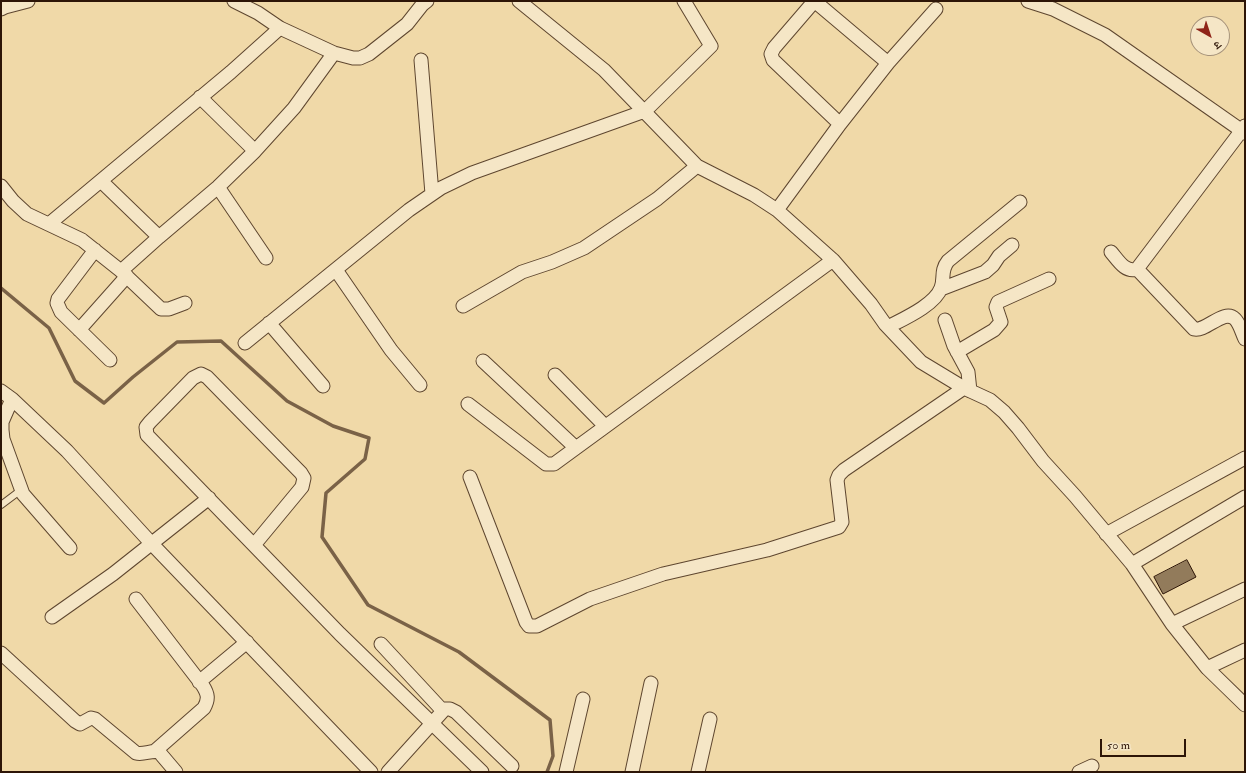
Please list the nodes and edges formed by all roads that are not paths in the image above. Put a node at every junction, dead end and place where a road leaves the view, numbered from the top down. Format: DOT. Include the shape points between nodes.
graph roads {
  1 [pos="28,1"];
  2 [pos="234,1"];
  3 [pos="427,1"];
  4 [pos="519,1"];
  5 [pos="684,1"];
  6 [pos="1028,1"];
  7 [pos="1054,5"];
  8 [pos="1,9"];
  9 [pos="936,9"];
  10 [pos="280,28"];
  11 [pos="334,53"];
  12 [pos="421,60"];
  13 [pos="888,63"];
  14 [pos="200,97"];
  15 [pos="645,111"];
  16 [pos="840,124"];
  17 [pos="1244,130"];
  18 [pos="255,151"];
  19 [pos="697,166"];
  20 [pos="101,181"];
  21 [pos="1,186"];
  22 [pos="218,187"];
  23 [pos="432,194"];
  24 [pos="1020,202"];
  25 [pos="777,210"];
  26 [pos="50,224"];
  27 [pos="159,237"];
  28 [pos="1012,245"];
  29 [pos="95,250"];
  30 [pos="1111,252"];
  31 [pos="266,258"];
  32 [pos="833,260"];
  33 [pos="1137,269"];
  34 [pos="336,270"];
  35 [pos="124,274"];
  36 [pos="1049,279"];
  37 [pos="941,289"];
  38 [pos="185,303"];
  39 [pos="463,306"];
  40 [pos="945,320"];
  41 [pos="269,323"];
  42 [pos="888,327"];
  43 [pos="79,330"];
  44 [pos="1245,339"];
  45 [pos="245,343"];
  46 [pos="957,352"];
  47 [pos="110,360"];
  48 [pos="483,361"];
  49 [pos="554,375"];
  50 [pos="420,385"];
  51 [pos="322,386"];
  52 [pos="967,389"];
  53 [pos="6,395"];
  54 [pos="468,404"];
  55 [pos="605,426"];
  56 [pos="576,448"];
  57 [pos="1245,458"];
  58 [pos="470,477"];
  59 [pos="21,490"];
  60 [pos="1245,497"];
  61 [pos="209,498"];
  62 [pos="1,505"];
  63 [pos="1106,534"];
  64 [pos="151,543"];
  65 [pos="254,545"];
  66 [pos="70,548"];
  67 [pos="1132,564"];
  68 [pos="1245,589"];
  69 [pos="136,599"];
  70 [pos="52,617"];
  71 [pos="1172,624"];
  72 [pos="247,642"];
  73 [pos="381,644"];
  74 [pos="1245,650"];
  75 [pos="1,653"];
  76 [pos="1207,668"];
  77 [pos="199,682"];
  78 [pos="651,683"];
  79 [pos="583,699"];
  80 [pos="1245,706"];
  81 [pos="442,709"];
  82 [pos="710,719"];
  83 [pos="432,724"];
  84 [pos="155,751"];
  85 [pos="512,766"];
  86 [pos="1092,766"];
  87 [pos="176,772"];
  88 [pos="371,772"];
  89 [pos="388,772"];
  90 [pos="482,772"];
  91 [pos="566,772"];
  92 [pos="632,772"];
  93 [pos="698,772"];
  94 [pos="1079,772"];
  1 -- 8 [label="street"];
  2 -- 10 [label="street"];
  3 -- 11 [label="street" via="407,24 369,54 353,58"];
  4 -- 15 [label="street" via="604,70"];
  5 -- 15 [label="street" via="711,46"];
  6 -- 7 [label="street"];
  7 -- 17 [label="street" via="1105,35"];
  9 -- 13 [label="street"];
  10 -- 11 [label="street"];
  10 -- 14 [label="street"];
  11 -- 18 [label="street" via="294,108"];
  12 -- 23 [label="street"];
  13 -- 16 [label="street"];
  13 -- 16 [label="street" via="814,3 774,48 771,54 773,60"];
  14 -- 18 [label="street"];
  14 -- 20 [label="street"];
  15 -- 19 [label="street"];
  15 -- 23 [label="street" via="472,173"];
  16 -- 25 [label="street"];
  17 -- 33 [label="street"];
  18 -- 22 [label="street"];
  19 -- 25 [label="street" via="754,194"];
  19 -- 39 [label="street" via="657,199 584,248 522,272"];
  20 -- 26 [label="street"];
  20 -- 27 [label="street"];
  21 -- 26 [label="street" via="27,214"];
  22 -- 27 [label="street"];
  22 -- 31 [label="street"];
  23 -- 34 [label="street"];
  24 -- 37 [label="street" via="948,261 943,269"];
  25 -- 32 [label="street"];
  26 -- 29 [label="street" via="82,240"];
  27 -- 35 [label="street"];
  28 -- 37 [label="street" via="985,272"];
  29 -- 35 [label="street"];
  29 -- 43 [label="street" via="57,303 61,312"];
  30 -- 33 [label="street" via="1124,267"];
  32 -- 42 [label="street"];
  32 -- 55 [label="street"];
  33 -- 44 [label="street" via="1194,329 1231,316 1236,320"];
  34 -- 41 [label="street"];
  34 -- 50 [label="street" via="391,350"];
  35 -- 38 [label="street" via="161,309 169,310"];
  35 -- 43 [label="street"];
  36 -- 46 [label="street" via="998,302 996,307 1001,322 999,326"];
  37 -- 42 [label="street" via="922,309"];
  40 -- 46 [label="street"];
  41 -- 45 [label="street"];
  41 -- 51 [label="street"];
  42 -- 52 [label="street" via="921,362"];
  43 -- 47 [label="street"];
  46 -- 52 [label="street" via="968,372"];
  48 -- 56 [label="street"];
  49 -- 55 [label="street"];
  52 -- 58 [label="street" via="839,475 837,480 842,522 839,527 767,550 663,574 590,599 537,626 529,626 526,622"];
  52 -- 63 [label="street" via="990,400 1004,412"];
  53 -- 59 [label="street" via="2,422 3,439"];
  53 -- 64 [label="street" via="67,451"];
  54 -- 56 [label="street" via="546,464 557,462"];
  55 -- 56 [label="street"];
  57 -- 63 [label="street"];
  59 -- 62 [label="lane"];
  59 -- 66 [label="street"];
  60 -- 67 [label="street"];
  61 -- 64 [label="street"];
  61 -- 65 [label="street"];
  61 -- 65 [label="street" via="150,440 146,430 146,427 193,378 201,374 304,478 302,487"];
  63 -- 67 [label="street"];
  64 -- 70 [label="street" via="113,574"];
  64 -- 72 [label="street"];
  65 -- 83 [label="street"];
  67 -- 71 [label="street"];
  68 -- 71 [label="street"];
  69 -- 77 [label="street"];
  71 -- 76 [label="street"];
  72 -- 77 [label="street"];
  72 -- 88 [label="street"];
  73 -- 81 [label="street"];
  74 -- 76 [label="street"];
  75 -- 84 [label="street" via="75,721 81,723 94,718 136,753"];
  76 -- 80 [label="street"];
  77 -- 84 [label="street" via="208,695 206,705"];
  78 -- 92 [label="street"];
  79 -- 91 [label="street"];
  81 -- 83 [label="street" via="443,712"];
  81 -- 85 [label="street" via="456,712"];
  82 -- 93 [label="street"];
  83 -- 89 [label="street"];
  83 -- 90 [label="street"];
  84 -- 87 [label="street" via="161,754"];
  86 -- 94 [label="street"];
}
